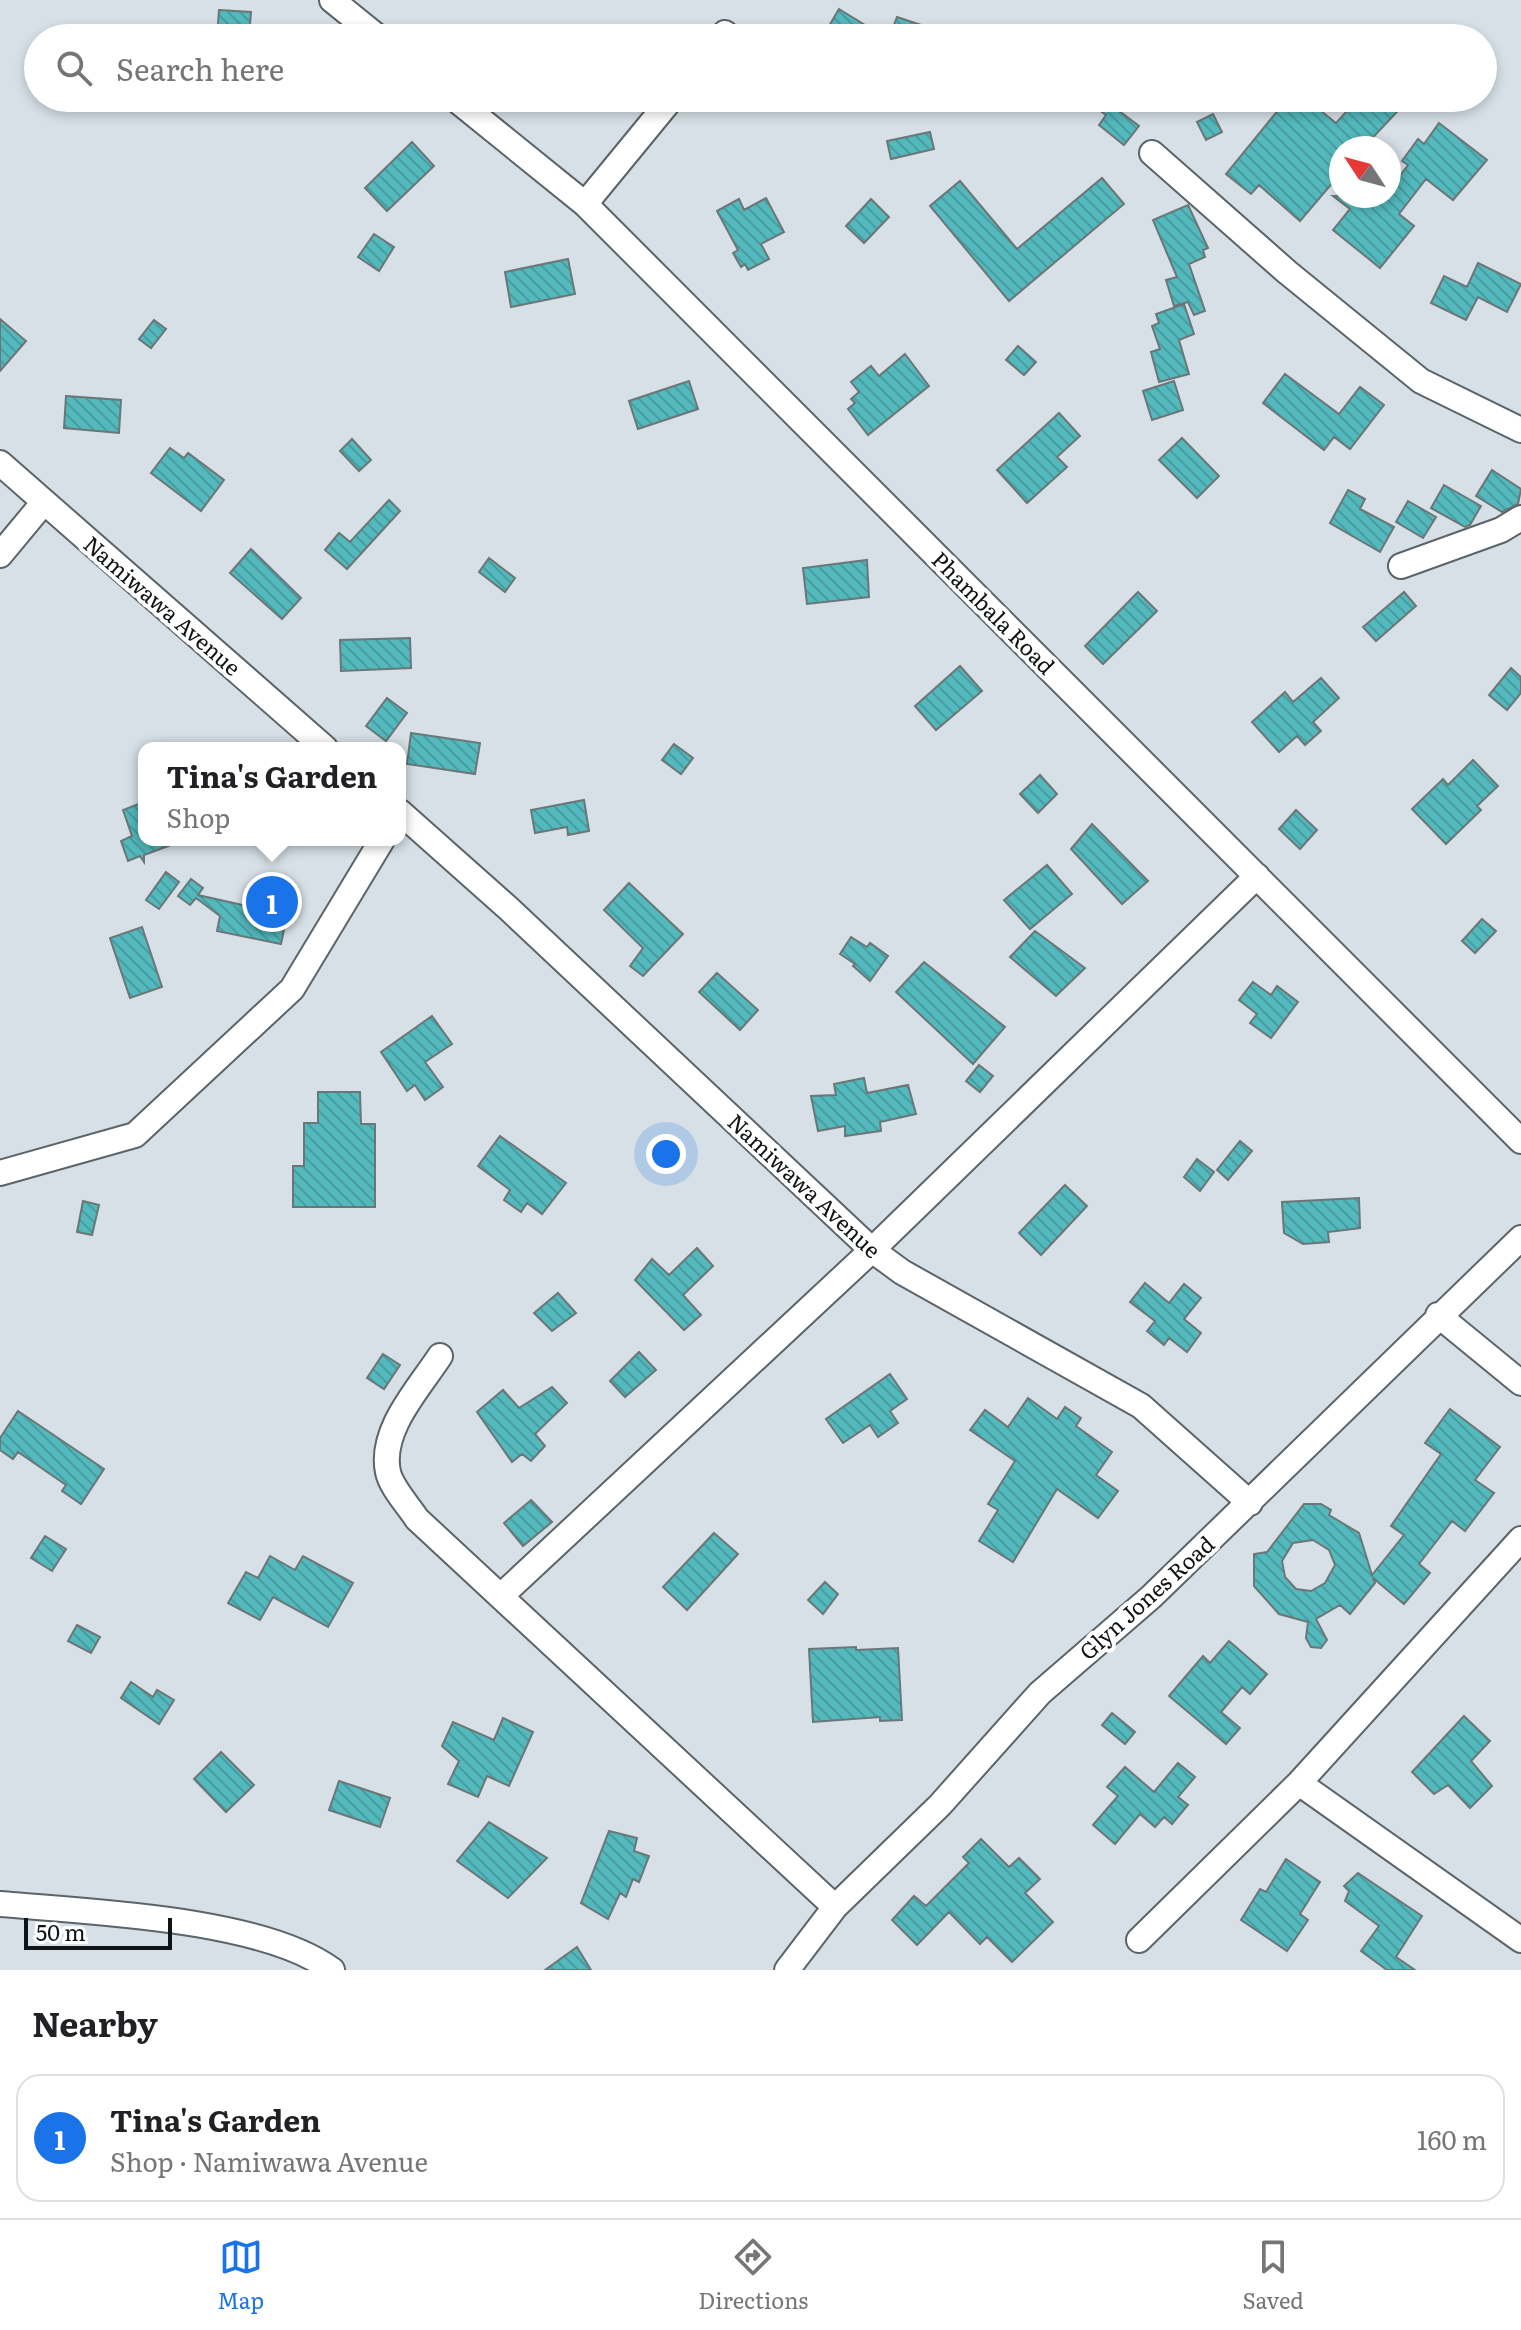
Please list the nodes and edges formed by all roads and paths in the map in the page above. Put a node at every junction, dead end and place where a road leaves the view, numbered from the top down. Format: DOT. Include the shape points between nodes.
graph roads {
  1 [pos="332,0"];
  2 [pos="362,24"];
  3 [pos="471,112"];
  4 [pos="661,112"];
  5 [pos="1152,153"];
  6 [pos="585,204"];
  7 [pos="1521,430"];
  8 [pos="0,463"];
  9 [pos="44,502"];
  10 [pos="1521,518"];
  11 [pos="0,555"];
  12 [pos="1401,566"];
  13 [pos="318,742"];
  14 [pos="406,817"];
  15 [pos="378,846"];
  16 [pos="1257,876"];
  17 [pos="1521,1141"];
  18 [pos="0,1173"];
  19 [pos="1521,1238"];
  20 [pos="872,1250"];
  21 [pos="1438,1315"];
  22 [pos="440,1356"];
  23 [pos="1521,1383"];
  24 [pos="1250,1503"];
  25 [pos="1521,1539"];
  26 [pos="502,1595"];
  27 [pos="1299,1783"];
  28 [pos="0,1904"];
  29 [pos="835,1907"];
  30 [pos="1139,1940"];
  31 [pos="1521,1940"];
  32 [pos="332,1970"];
  33 [pos="787,1970"];
  1 -- 2 [label="street"];
  3 -- 6 [label="street, Phambala Road"];
  4 -- 6 [label="street"];
  5 -- 7 [label="street" via="1421,381"];
  6 -- 16 [label="street, Phambala Road"];
  8 -- 9 [label="street, Namiwawa Avenue"];
  9 -- 11 [label="street"];
  9 -- 13 [label="street, Namiwawa Avenue"];
  10 -- 12 [label="street"];
  14 -- 20 [label="street, Namiwawa Avenue"];
  15 -- 18 [label="street" via="292,989 135,1135"];
  16 -- 17 [label="street, Phambala Road"];
  16 -- 20 [label="street"];
  19 -- 21 [label="street, Glyn Jones Road"];
  20 -- 24 [label="street, Namiwawa Avenue" via="1141,1406"];
  20 -- 26 [label="street"];
  21 -- 23 [label="street"];
  21 -- 24 [label="street, Glyn Jones Road"];
  22 -- 26 [label="street" via="395,1425 388,1473 417,1519"];
  24 -- 29 [label="street, Glyn Jones Road" via="1040,1693 940,1805"];
  25 -- 27 [label="street"];
  26 -- 29 [label="street"];
  27 -- 30 [label="street"];
  27 -- 31 [label="street"];
  28 -- 32 [label="street" via="233,1932 294,1947"];
  29 -- 33 [label="street, Glyn Jones Road"];
}
